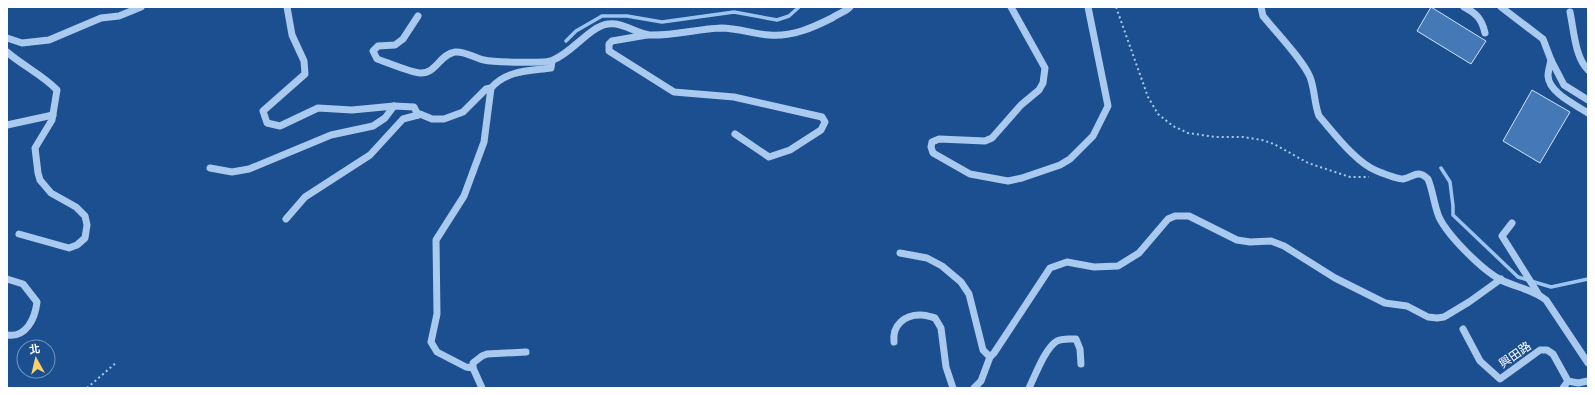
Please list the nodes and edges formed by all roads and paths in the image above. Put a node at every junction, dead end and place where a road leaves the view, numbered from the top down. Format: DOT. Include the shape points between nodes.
graph roads {
  1 [pos="142,7"];
  2 [pos="287,7"];
  3 [pos="850,7"];
  4 [pos="1011,7"];
  5 [pos="1088,7"];
  6 [pos="1116,7"];
  7 [pos="1261,7"];
  8 [pos="1264,7"];
  9 [pos="1464,7"];
  10 [pos="1501,7"];
  11 [pos="1570,12"];
  12 [pos="418,16"];
  13 [pos="1263,16"];
  14 [pos="1485,33"];
  15 [pos="648,34"];
  16 [pos="7,38"];
  17 [pos="7,52"];
  18 [pos="1551,60"];
  19 [pos="552,61"];
  20 [pos="1588,70"];
  21 [pos="491,88"];
  22 [pos="1588,100"];
  23 [pos="394,106"];
  24 [pos="1588,113"];
  25 [pos="53,115"];
  26 [pos="418,115"];
  27 [pos="7,125"];
  28 [pos="735,134"];
  29 [pos="210,168"];
  30 [pos="1372,178"];
  31 [pos="286,219"];
  32 [pos="1512,223"];
  33 [pos="19,234"];
  34 [pos="900,253"];
  35 [pos="7,279"];
  36 [pos="1501,280"];
  37 [pos="1539,295"];
  38 [pos="1463,329"];
  39 [pos="7,335"];
  40 [pos="894,342"];
  41 [pos="526,352"];
  42 [pos="990,357"];
  43 [pos="117,362"];
  44 [pos="1588,363"];
  45 [pos="1081,364"];
  46 [pos="473,368"];
  47 [pos="1568,381"];
  48 [pos="1588,381"];
  49 [pos="87,388"];
  50 [pos="482,388"];
  51 [pos="953,388"];
  52 [pos="974,388"];
  53 [pos="1028,388"];
  54 [pos="1563,388"];
  1 -- 16 [label="lane" via="118,16 101,18 49,40 22,43"];
  2 -- 23 [label="lane" via="292,35 304,61 305,74 263,111 267,123 280,126 318,108 352,110"];
  3 -- 15 [label="lane" via="815,27 791,35 769,35 720,28"];
  4 -- 5 [label="lane" via="1045,68 1043,83 992,138 985,141 939,139 932,142 931,147 933,153 970,174 1008,181 1060,165 1070,159 1093,136 1108,106"];
  6 -- 30 [label="path" via="1148,97 1158,114 1173,126 1188,133 1262,140 1308,163 1350,177"];
  7 -- 13 [label="lane"];
  8 -- 13 [label="lane"];
  9 -- 14 [label="lane" via="1483,23"];
  10 -- 18 [label="lane" via="1543,39"];
  11 -- 20 [label="lane" via="1577,52"];
  12 -- 19 [label="lane" via="403,39 395,45 378,46 374,51 377,59 419,74 434,68 454,52 485,61"];
  13 -- 36 [label="lane" via="1306,69 1319,116 1362,163 1402,179 1416,174 1424,175 1428,179 1445,229 1488,272"];
  15 -- 19 [label="lane" via="616,24 599,26 567,53"];
  15 -- 28 [label="lane" via="612,41 609,44 609,51 674,92 734,97 822,117 825,122 821,130 790,150 768,157"];
  17 -- 25 [label="lane" via="50,82 57,90"];
  18 -- 22 [label="lane" via="1564,85"];
  18 -- 24 [label="lane" via="1548,76 1552,86 1560,95"];
  19 -- 21 [label="lane" via="551,68 516,72 498,81"];
  21 -- 26 [label="lane" via="486,89 463,112 444,119"];
  21 -- 46 [label="lane" via="484,142 464,196 436,240 437,314 431,342 437,352"];
  23 -- 26 [label="lane" via="414,107"];
  23 -- 29 [label="lane" via="385,118 373,126 331,134 249,169 232,172"];
  25 -- 27 [label="lane"];
  25 -- 33 [label="lane" via="35,148 38,173 40,180 51,193 85,216 85,238 69,248"];
  26 -- 31 [label="lane" via="403,119 370,155 305,197"];
  32 -- 37 [label="lane" via="1502,236"];
  34 -- 42 [label="lane" via="927,258 942,266 961,282 969,294 983,350"];
  35 -- 39 [label="lane" via="23,284 37,302 36,312 22,333 15,336"];
  36 -- 37 [label="lane"];
  36 -- 42 [label="lane" via="1444,317 1433,318 1407,306 1385,303 1335,278 1284,246 1271,241 1237,240 1189,216 1175,216 1168,219 1139,254 1118,266 1094,267 1067,262 1050,268"];
  37 -- 44 [label="lane" via="1546,300"];
  38 -- 47 [label="lane, 興田路" via="1480,361 1500,379 1540,350 1547,350 1553,354"];
  40 -- 51 [label="lane" via="893,334 896,327 905,318 922,315 935,318 941,328 946,367"];
  41 -- 46 [label="lane" via="487,354 473,362"];
  42 -- 52 [label="lane" via="981,380"];
  43 -- 49 [label="path"];
  45 -- 53 [label="lane" via="1076,338 1055,342 1045,354"];
  46 -- 50 [label="lane"];
  47 -- 48 [label="lane"];
  47 -- 54 [label="lane"];
}
